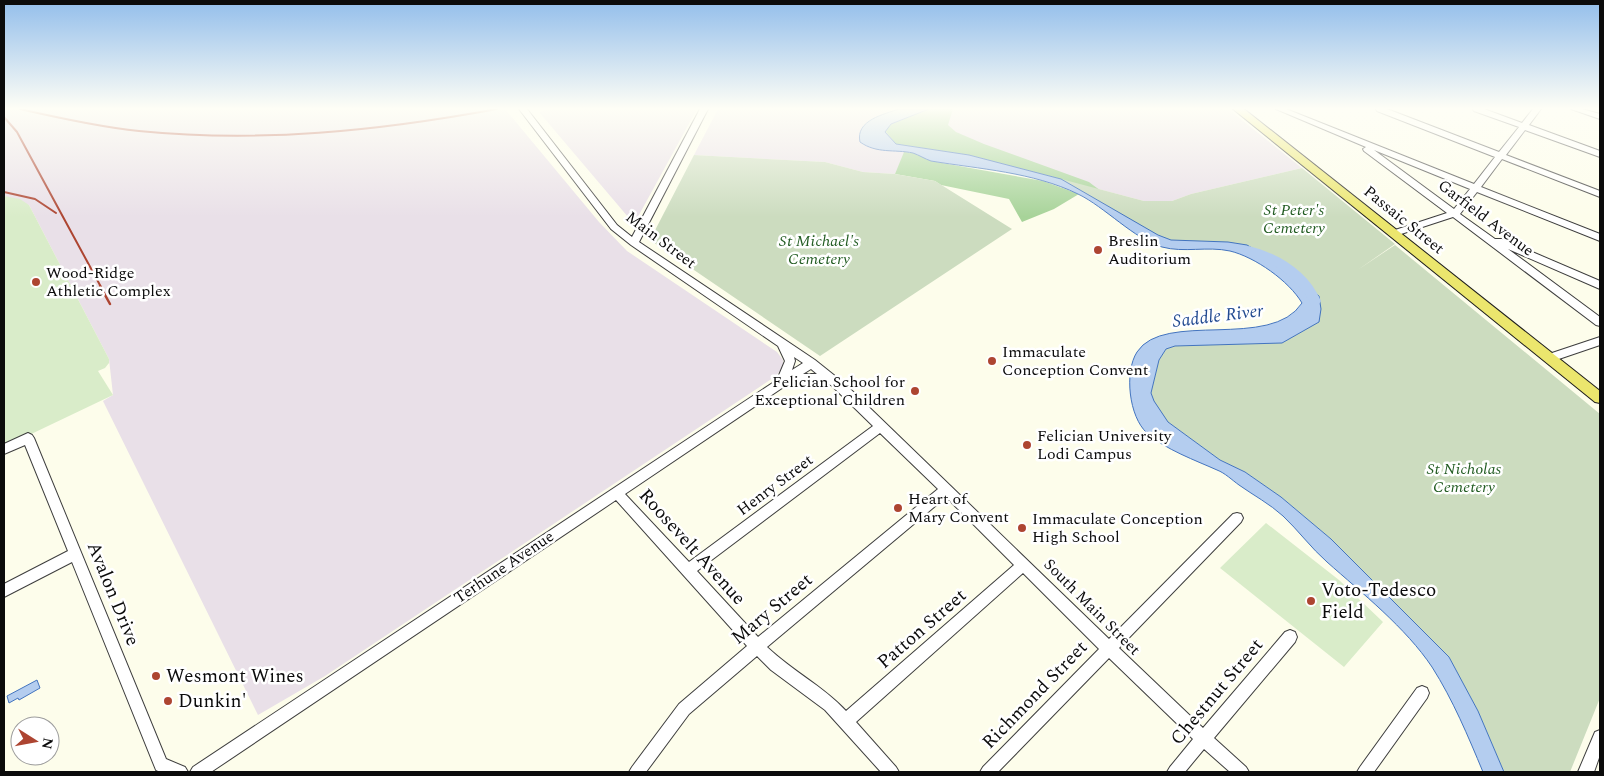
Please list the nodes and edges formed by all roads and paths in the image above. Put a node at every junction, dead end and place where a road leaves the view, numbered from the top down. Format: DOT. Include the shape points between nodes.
graph roads {
  1 [pos="551,145"];
  2 [pos="685,145"];
  3 [pos="1284,145"];
  4 [pos="1361,145"];
  5 [pos="1368,145"];
  6 [pos="1475,145"];
  7 [pos="1509,145"];
  8 [pos="1576,145"];
  9 [pos="1600,154"];
  10 [pos="1501,155"];
  11 [pos="1475,188"];
  12 [pos="1600,194"];
  13 [pos="1454,213"];
  14 [pos="643,226"];
  15 [pos="614,227"];
  16 [pos="1394,233"];
  17 [pos="1481,233"];
  18 [pos="1600,238"];
  19 [pos="634,243"];
  20 [pos="1600,286"];
  21 [pos="1600,322"];
  22 [pos="1600,341"];
  23 [pos="782,344"];
  24 [pos="1550,358"];
  25 [pos="811,363"];
  26 [pos="781,382"];
  27 [pos="836,382"];
  28 [pos="1600,398"];
  29 [pos="881,426"];
  30 [pos="4,449"];
  31 [pos="946,490"];
  32 [pos="616,492"];
  33 [pos="1237,518"];
  34 [pos="75,554"];
  35 [pos="1024,564"];
  36 [pos="688,570"];
  37 [pos="4,591"];
  38 [pos="1290,637"];
  39 [pos="756,646"];
  40 [pos="1108,648"];
  41 [pos="1422,693"];
  42 [pos="846,721"];
  43 [pos="1600,738"];
  44 [pos="1203,739"];
  45 [pos="160,769"];
  46 [pos="204,770"];
  47 [pos="180,772"];
  48 [pos="637,772"];
  49 [pos="891,772"];
  50 [pos="988,772"];
  51 [pos="1175,772"];
  52 [pos="1240,772"];
  53 [pos="1364,772"];
  54 [pos="1586,772"];
  1 -- 15 [label="street, Main Street"];
  2 -- 14 [label="street"];
  3 -- 16 [label="main road, Passaic Street"];
  4 -- 13 [label="street, Garfield Avenue"];
  5 -- 11 [label="street"];
  6 -- 10 [label="street"];
  7 -- 10 [label="street"];
  8 -- 9 [label="street"];
  10 -- 11 [label="street"];
  10 -- 12 [label="street"];
  11 -- 13 [label="street"];
  11 -- 18 [label="street"];
  13 -- 16 [label="street"];
  13 -- 17 [label="street, Garfield Avenue"];
  14 -- 15 [label="street" via="631,230"];
  14 -- 19 [label="street"];
  15 -- 19 [label="street, Main Street"];
  16 -- 24 [label="main road, Passaic Street"];
  17 -- 20 [label="street"];
  17 -- 21 [label="street, Garfield Avenue"];
  19 -- 23 [label="street, Main Street"];
  22 -- 24 [label="street"];
  23 -- 25 [label="street, Main Street"];
  23 -- 26 [label="street" via="790,362"];
  24 -- 28 [label="main road, Passaic Street"];
  25 -- 26 [label="street, Terhune Avenue"];
  25 -- 27 [label="street, South Main Street"];
  26 -- 27 [label="street" via="799,377"];
  26 -- 32 [label="street, Terhune Avenue"];
  27 -- 29 [label="street, South Main Street"];
  29 -- 31 [label="street, South Main Street"];
  29 -- 36 [label="street, Henry Street"];
  30 -- 34 [label="street, Avalon Drive" via="28,438"];
  31 -- 35 [label="street, South Main Street"];
  31 -- 39 [label="street, Mary Street"];
  32 -- 36 [label="street, Roosevelt Avenue"];
  32 -- 46 [label="street, Terhune Avenue"];
  33 -- 40 [label="street, Richmond Street"];
  34 -- 37 [label="street"];
  34 -- 45 [label="street, Avalon Drive"];
  35 -- 40 [label="street, South Main Street"];
  35 -- 42 [label="street, Patton Street"];
  36 -- 39 [label="street, Roosevelt Avenue"];
  38 -- 44 [label="street, Chestnut Street"];
  39 -- 42 [label="street, Roosevelt Avenue"];
  39 -- 48 [label="street, Mary Street" via="684,709"];
  40 -- 44 [label="street, South Main Street"];
  40 -- 50 [label="street, Richmond Street"];
  41 -- 53 [label="street"];
  42 -- 49 [label="street, Roosevelt Avenue"];
  43 -- 54 [label="street"];
  44 -- 51 [label="street, Chestnut Street"];
  44 -- 52 [label="street, South Main Street"];
  45 -- 47 [label="street, Avalon Drive"];
}
